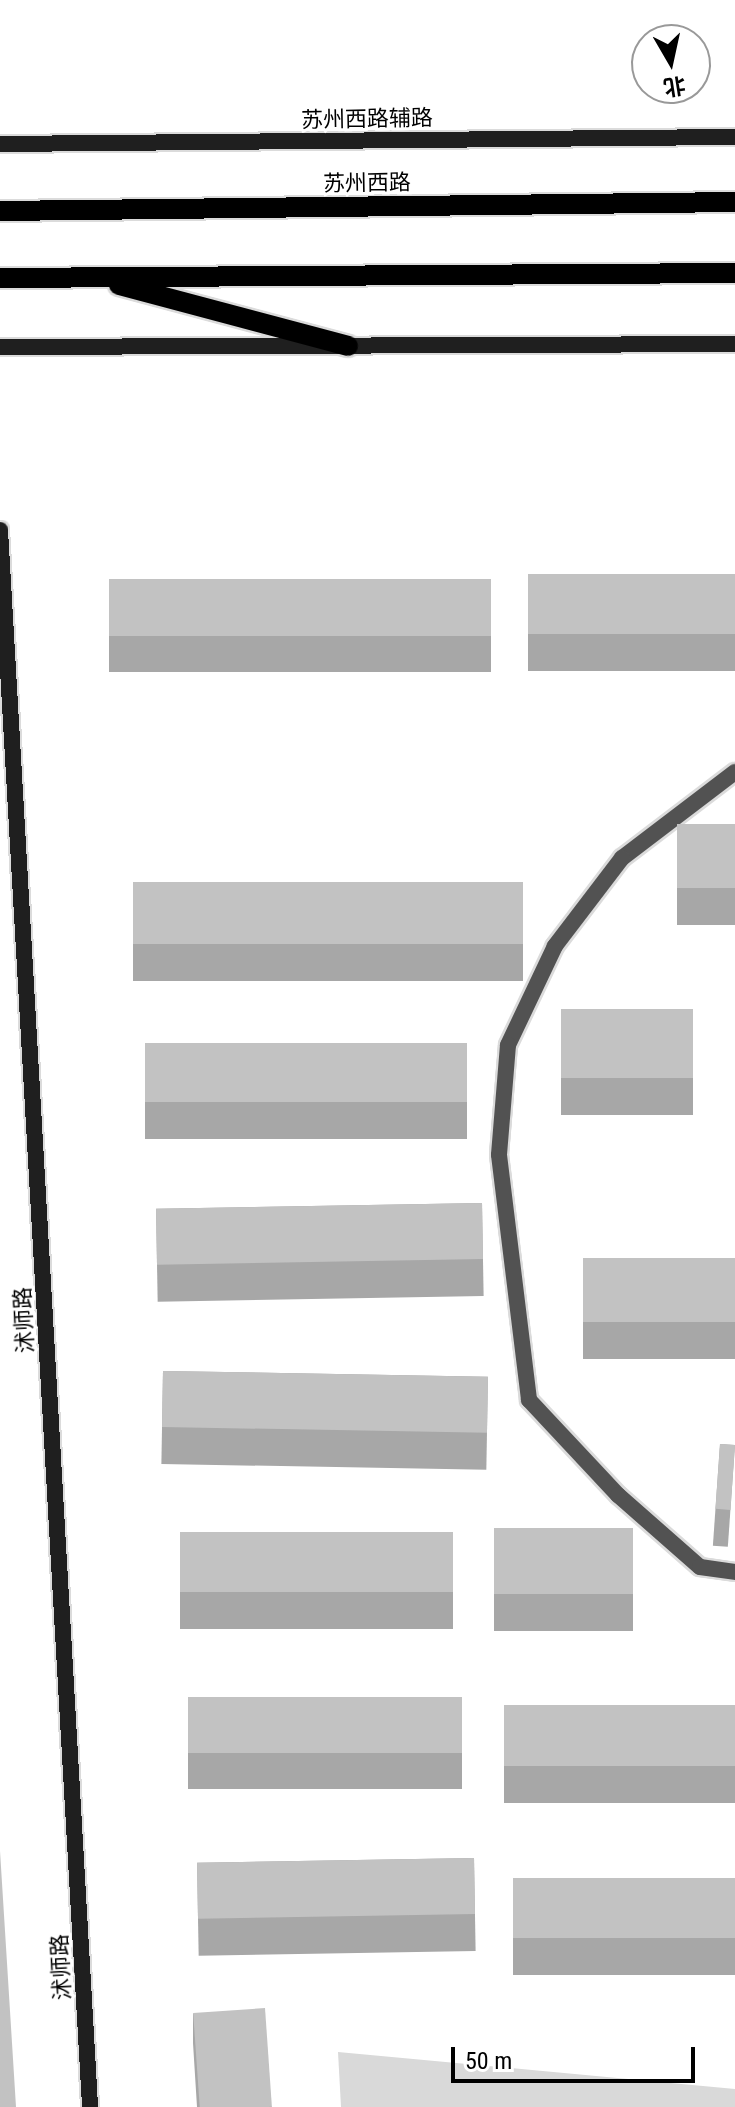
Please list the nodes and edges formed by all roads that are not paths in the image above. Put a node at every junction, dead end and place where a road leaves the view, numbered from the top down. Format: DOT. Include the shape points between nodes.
graph roads {
  1 [pos="735,137"];
  2 [pos="0,144"];
  3 [pos="735,202"];
  4 [pos="0,211"];
  5 [pos="735,273"];
  6 [pos="92,277"];
  7 [pos="0,278"];
  8 [pos="735,344"];
  9 [pos="348,346"];
  10 [pos="0,347"];
  11 [pos="0,530"];
  12 [pos="735,772"];
  13 [pos="735,1572"];
  14 [pos="90,2107"];
  1 -- 2 [label="street, 苏州西路辅路"];
  3 -- 4 [label="main road, 苏州西路"];
  5 -- 6 [label="main road"];
  6 -- 7 [label="main road"];
  6 -- 9 [label="main road"];
  8 -- 9 [label="street"];
  9 -- 10 [label="street"];
  11 -- 14 [label="street, 沭师路"];
  12 -- 13 [label="street" via="622,858 555,946 508,1045 499,1155 529,1400 618,1495 700,1567"];
}
